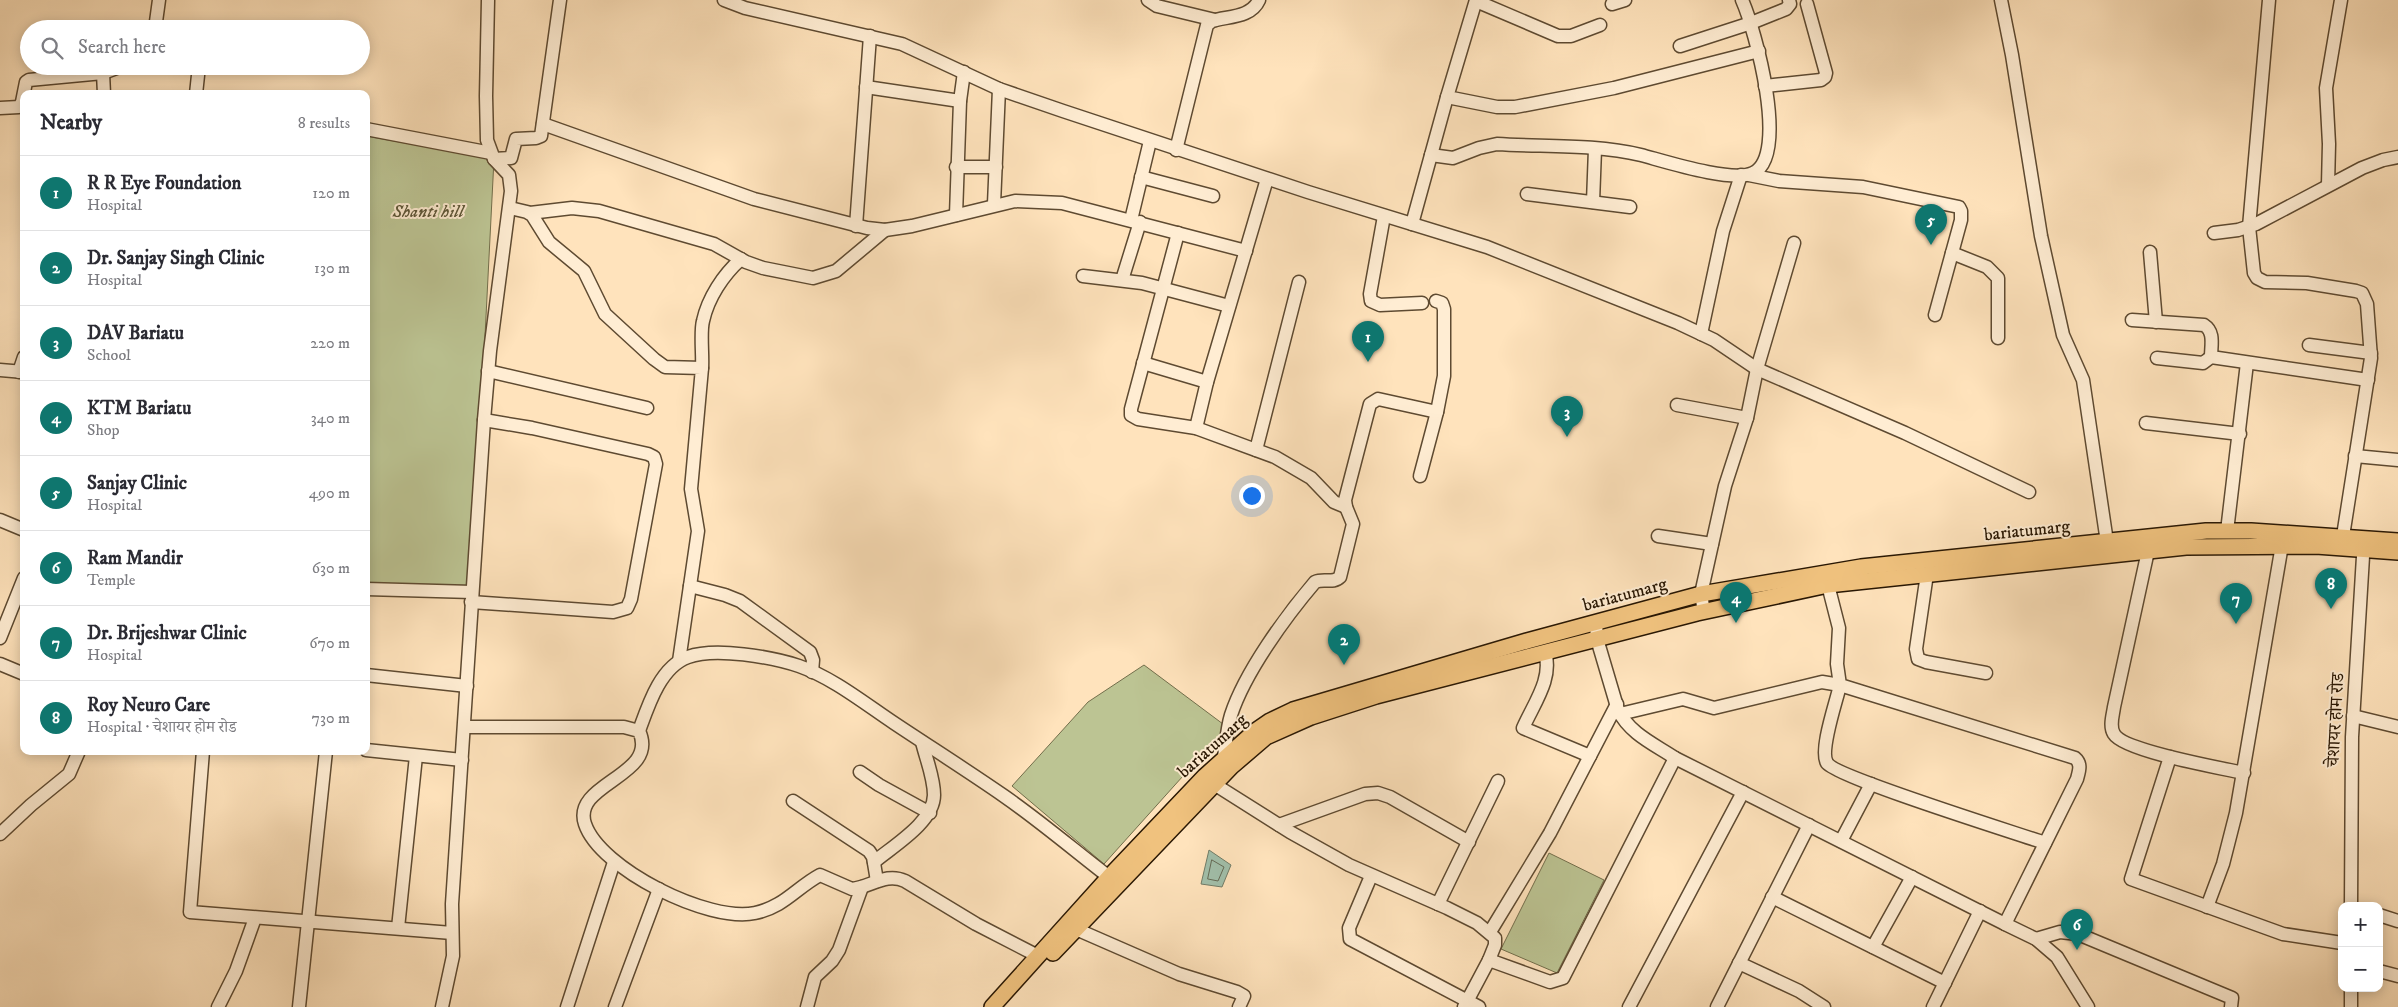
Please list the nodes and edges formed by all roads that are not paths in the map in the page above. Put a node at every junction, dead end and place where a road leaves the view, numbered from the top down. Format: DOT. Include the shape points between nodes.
graph roads {
  1 [pos="158,0"];
  2 [pos="488,0"];
  3 [pos="560,0"];
  4 [pos="724,0"];
  5 [pos="1148,0"];
  6 [pos="1259,0"];
  7 [pos="1476,0"];
  8 [pos="1625,0"];
  9 [pos="1742,0"];
  10 [pos="1789,0"];
  11 [pos="2001,0"];
  12 [pos="2269,0"];
  13 [pos="2341,0"];
  14 [pos="1612,4"];
  15 [pos="1807,4"];
  16 [pos="156,20"];
  17 [pos="1216,20"];
  18 [pos="1751,23"];
  19 [pos="1600,26"];
  20 [pos="870,36"];
  21 [pos="1680,46"];
  22 [pos="1759,51"];
  23 [pos="964,72"];
  24 [pos="83,75"];
  25 [pos="104,75"];
  26 [pos="198,75"];
  27 [pos="1764,86"];
  28 [pos="866,87"];
  29 [pos="999,88"];
  30 [pos="24,90"];
  31 [pos="104,90"];
  32 [pos="196,90"];
  33 [pos="1447,97"];
  34 [pos="960,101"];
  35 [pos="20,105"];
  36 [pos="0,108"];
  37 [pos="543,124"];
  38 [pos="370,129"];
  39 [pos="1150,141"];
  40 [pos="1595,149"];
  41 [pos="1176,150"];
  42 [pos="1431,155"];
  43 [pos="493,156"];
  44 [pos="2398,157"];
  45 [pos="956,167"];
  46 [pos="996,167"];
  47 [pos="1745,175"];
  48 [pos="1141,177"];
  49 [pos="1267,179"];
  50 [pos="2328,185"];
  51 [pos="1528,194"];
  52 [pos="1213,196"];
  53 [pos="1593,202"];
  54 [pos="994,204"];
  55 [pos="1630,207"];
  56 [pos="510,208"];
  57 [pos="530,213"];
  58 [pos="956,214"];
  59 [pos="1384,216"];
  60 [pos="1135,221"];
  61 [pos="1412,224"];
  62 [pos="856,226"];
  63 [pos="2249,227"];
  64 [pos="885,230"];
  65 [pos="1178,233"];
  66 [pos="2214,233"];
  67 [pos="1794,243"];
  68 [pos="1246,251"];
  69 [pos="2150,252"];
  70 [pos="1952,253"];
  71 [pos="741,259"];
  72 [pos="1083,276"];
  73 [pos="1122,280"];
  74 [pos="1299,282"];
  75 [pos="1164,288"];
  76 [pos="1436,302"];
  77 [pos="1422,303"];
  78 [pos="1229,306"];
  79 [pos="1935,315"];
  80 [pos="2132,320"];
  81 [pos="2156,322"];
  82 [pos="1701,334"];
  83 [pos="1998,338"];
  84 [pos="2309,345"];
  85 [pos="2371,353"];
  86 [pos="2211,357"];
  87 [pos="2157,358"];
  88 [pos="1143,363"];
  89 [pos="2247,363"];
  90 [pos="702,368"];
  91 [pos="1757,369"];
  92 [pos="0,370"];
  93 [pos="488,371"];
  94 [pos="20,372"];
  95 [pos="2368,380"];
  96 [pos="1207,382"];
  97 [pos="1677,405"];
  98 [pos="647,408"];
  99 [pos="1437,412"];
  100 [pos="1748,418"];
  101 [pos="484,420"];
  102 [pos="2146,423"];
  103 [pos="1196,428"];
  104 [pos="2240,434"];
  105 [pos="1256,450"];
  106 [pos="2355,456"];
  107 [pos="2398,460"];
  108 [pos="1420,476"];
  109 [pos="2029,492"];
  110 [pos="1346,506"];
  111 [pos="0,520"];
  112 [pos="20,528"];
  113 [pos="2227,531"];
  114 [pos="1658,536"];
  115 [pos="2344,536"];
  116 [pos="2398,541"];
  117 [pos="2106,542"];
  118 [pos="2364,543"];
  119 [pos="1712,544"];
  120 [pos="2282,545"];
  121 [pos="2148,551"];
  122 [pos="2398,552"];
  123 [pos="1926,574"];
  124 [pos="1828,585"];
  125 [pos="690,586"];
  126 [pos="20,588"];
  127 [pos="370,589"];
  128 [pos="1701,594"];
  129 [pos="471,597"];
  130 [pos="1704,612"];
  131 [pos="1596,623"];
  132 [pos="0,638"];
  133 [pos="1597,639"];
  134 [pos="1528,648"];
  135 [pos="1545,652"];
  136 [pos="679,662"];
  137 [pos="0,664"];
  138 [pos="20,672"];
  139 [pos="812,672"];
  140 [pos="1986,672"];
  141 [pos="370,675"];
  142 [pos="1840,685"];
  143 [pos="467,686"];
  144 [pos="1619,709"];
  145 [pos="2353,716"];
  146 [pos="465,727"];
  147 [pos="2398,727"];
  148 [pos="638,731"];
  149 [pos="922,742"];
  150 [pos="370,750"];
  151 [pos="78,755"];
  152 [pos="203,755"];
  153 [pos="326,755"];
  154 [pos="416,756"];
  155 [pos="1590,756"];
  156 [pos="1224,757"];
  157 [pos="2170,757"];
  158 [pos="1676,758"];
  159 [pos="462,760"];
  160 [pos="860,772"];
  161 [pos="2244,773"];
  162 [pos="1498,781"];
  163 [pos="1214,784"];
  164 [pos="1872,784"];
  165 [pos="1743,792"];
  166 [pos="793,801"];
  167 [pos="930,813"];
  168 [pos="1279,826"];
  169 [pos="1809,826"];
  170 [pos="0,834"];
  171 [pos="1841,841"];
  172 [pos="1469,842"];
  173 [pos="2045,843"];
  174 [pos="614,862"];
  175 [pos="874,862"];
  176 [pos="1371,876"];
  177 [pos="1109,877"];
  178 [pos="1912,877"];
  179 [pos="878,881"];
  180 [pos="862,887"];
  181 [pos="659,889"];
  182 [pos="1772,896"];
  183 [pos="2351,902"];
  184 [pos="1438,904"];
  185 [pos="2207,908"];
  186 [pos="1980,911"];
  187 [pos="2383,916"];
  188 [pos="255,918"];
  189 [pos="2398,921"];
  190 [pos="309,922"];
  191 [pos="2005,924"];
  192 [pos="1072,927"];
  193 [pos="398,928"];
  194 [pos="452,932"];
  195 [pos="1490,932"];
  196 [pos="2036,939"];
  197 [pos="2338,942"];
  198 [pos="1873,947"];
  199 [pos="1038,956"];
  200 [pos="1489,960"];
  201 [pos="1739,963"];
  202 [pos="2383,972"];
  203 [pos="2398,976"];
  204 [pos="1945,983"];
  205 [pos="2351,992"];
  206 [pos="1465,1004"];
  207 [pos="218,1007"];
  208 [pos="299,1007"];
  209 [pos="442,1007"];
  210 [pos="567,1007"];
  211 [pos="615,1007"];
  212 [pos="806,1007"];
  213 [pos="992,1007"];
  214 [pos="1003,1007"];
  215 [pos="1239,1007"];
  216 [pos="1480,1007"];
  217 [pos="1629,1007"];
  218 [pos="1717,1007"];
  219 [pos="1824,1007"];
  220 [pos="1933,1007"];
  221 [pos="2088,1007"];
  222 [pos="2230,1007"];
  223 [pos="2351,1007"];
  1 -- 16 [label="street"];
  2 -- 43 [label="street" via="486,132"];
  3 -- 37 [label="street"];
  4 -- 20 [label="street" via="745,8"];
  5 -- 17 [label="street" via="1157,6"];
  6 -- 17 [label="street" via="1249,12"];
  7 -- 19 [label="street" via="1558,36 1571,36"];
  7 -- 33 [label="street"];
  8 -- 14 [label="street"];
  9 -- 18 [label="street"];
  10 -- 18 [label="street" via="1786,9"];
  11 -- 117 [label="street" via="2041,236 2063,335 2083,380"];
  12 -- 63 [label="street"];
  13 -- 50 [label="street" via="2326,88 2330,144"];
  15 -- 27 [label="street" via="1825,77 1822,80"];
  17 -- 41 [label="street" via="1205,28"];
  18 -- 21 [label="street"];
  18 -- 22 [label="street"];
  20 -- 23 [label="street" via="911,47"];
  20 -- 28 [label="street"];
  22 -- 27 [label="street"];
  22 -- 33 [label="street" via="1614,88 1514,107 1497,107"];
  23 -- 29 [label="street"];
  23 -- 34 [label="street"];
  24 -- 30 [label="street" via="29,80"];
  25 -- 31 [label="street"];
  26 -- 32 [label="street"];
  27 -- 47 [label="street" via="1769,141 1758,170"];
  28 -- 34 [label="street"];
  28 -- 62 [label="street"];
  29 -- 39 [label="street"];
  29 -- 46 [label="street"];
  33 -- 42 [label="street"];
  34 -- 45 [label="street"];
  35 -- 36 [label="street"];
  37 -- 43 [label="street" via="540,137 516,139 511,158"];
  37 -- 62 [label="street" via="754,199"];
  38 -- 43 [label="street"];
  39 -- 41 [label="street"];
  39 -- 48 [label="street"];
  40 -- 42 [label="street" via="1497,144 1454,158"];
  40 -- 47 [label="street" via="1640,155 1694,169"];
  40 -- 53 [label="street"];
  41 -- 49 [label="street"];
  42 -- 61 [label="street"];
  43 -- 56 [label="street" via="511,181"];
  44 -- 50 [label="street" via="2373,163"];
  45 -- 46 [label="street"];
  45 -- 58 [label="street"];
  46 -- 54 [label="street"];
  47 -- 70 [label="street" via="1863,188 1956,205 1961,215"];
  47 -- 82 [label="street" via="1723,230"];
  48 -- 52 [label="street"];
  48 -- 60 [label="street"];
  49 -- 59 [label="street"];
  49 -- 68 [label="street"];
  50 -- 63 [label="street"];
  51 -- 53 [label="street"];
  53 -- 55 [label="street"];
  54 -- 58 [label="street"];
  54 -- 60 [label="street" via="1039,200"];
  56 -- 57 [label="street"];
  56 -- 93 [label="street"];
  57 -- 71 [label="street" via="572,208 599,211 714,244"];
  57 -- 90 [label="street" via="549,242 584,271 601,309 610,320 665,367"];
  58 -- 64 [label="street"];
  59 -- 61 [label="street"];
  59 -- 77 [label="street" via="1371,301 1380,305"];
  60 -- 65 [label="street"];
  60 -- 73 [label="street"];
  61 -- 82 [label="street" via="1487,246"];
  62 -- 64 [label="street"];
  63 -- 66 [label="street"];
  63 -- 85 [label="street" via="2254,273 2261,280 2326,285 2362,293 2367,304"];
  64 -- 71 [label="street" via="844,267 820,277 782,273"];
  65 -- 68 [label="street"];
  65 -- 75 [label="street"];
  67 -- 91 [label="street"];
  68 -- 78 [label="street"];
  69 -- 81 [label="street"];
  70 -- 79 [label="street"];
  70 -- 83 [label="street" via="1996,274 1999,285"];
  71 -- 90 [label="street" via="728,271 702,323"];
  72 -- 73 [label="street"];
  73 -- 75 [label="street"];
  74 -- 105 [label="street"];
  75 -- 78 [label="street"];
  75 -- 88 [label="street"];
  76 -- 99 [label="street" via="1442,303 1444,309 1445,352"];
  78 -- 96 [label="street"];
  80 -- 81 [label="street"];
  81 -- 86 [label="street" via="2204,325 2212,336"];
  82 -- 91 [label="street"];
  84 -- 85 [label="street"];
  85 -- 95 [label="street"];
  86 -- 87 [label="street" via="2203,363"];
  86 -- 89 [label="street"];
  88 -- 96 [label="street"];
  88 -- 103 [label="street" via="1131,415 1138,419"];
  89 -- 95 [label="street"];
  89 -- 104 [label="street"];
  90 -- 125 [label="street" via="691,489 698,531"];
  91 -- 100 [label="street"];
  91 -- 109 [label="street" via="1905,433"];
  92 -- 94 [label="street"];
  93 -- 98 [label="street"];
  93 -- 101 [label="street"];
  95 -- 106 [label="street"];
  96 -- 103 [label="street"];
  97 -- 100 [label="street"];
  99 -- 108 [label="street"];
  99 -- 110 [label="street" via="1382,400 1372,402"];
  100 -- 119 [label="street" via="1724,486"];
  101 -- 129 [label="street"];
  101 -- 129 [label="street" via="648,454 654,457 656,464 627,608 613,612"];
  102 -- 104 [label="street"];
  103 -- 105 [label="street"];
  104 -- 113 [label="street"];
  105 -- 110 [label="street" via="1298,469 1334,502"];
  106 -- 107 [label="street"];
  106 -- 115 [label="street"];
  110 -- 156 [label="street" via="1353,524 1340,577 1315,582 1263,655 1231,715"];
  111 -- 112 [label="street"];
  113 -- 115 [label="main road, bariatumarg"];
  113 -- 117 [label="main road, bariatumarg"];
  114 -- 119 [label="street"];
  115 -- 118 [label="main road, bariatumarg"];
  116 -- 118 [label="main road, bariatumarg"];
  117 -- 128 [label="main road, bariatumarg" via="1825,571"];
  118 -- 120 [label="main road, bariatumarg"];
  118 -- 122 [label="main road, bariatumarg"];
  118 -- 145 [label="street, चेशायर होम रोड"];
  119 -- 128 [label="street"];
  120 -- 121 [label="main road, bariatumarg"];
  120 -- 161 [label="street"];
  121 -- 123 [label="main road, bariatumarg"];
  121 -- 157 [label="street" via="2112,726 2114,734 2122,741"];
  123 -- 124 [label="main road, bariatumarg"];
  123 -- 140 [label="street" via="1916,649 1918,659"];
  124 -- 130 [label="main road, bariatumarg"];
  124 -- 142 [label="street" via="1839,628 1837,664"];
  125 -- 136 [label="street"];
  125 -- 139 [label="street" via="740,601 810,652"];
  126 -- 132 [label="street"];
  127 -- 129 [label="street"];
  128 -- 130 [label="street"];
  128 -- 131 [label="main road, bariatumarg"];
  129 -- 143 [label="street"];
  130 -- 133 [label="main road, bariatumarg"];
  131 -- 133 [label="street"];
  131 -- 134 [label="main road, bariatumarg"];
  133 -- 135 [label="main road, bariatumarg"];
  133 -- 144 [label="street"];
  134 -- 135 [label="main road, bariatumarg"];
  134 -- 156 [label="main road, bariatumarg" via="1293,710 1254,732"];
  134 -- 163 [label="main road, bariatumarg" via="1289,725 1266,737"];
  135 -- 155 [label="street" via="1547,677 1523,728"];
  136 -- 139 [label="street" via="698,654 727,653 788,663"];
  136 -- 148 [label="street" via="653,695"];
  137 -- 138 [label="street"];
  139 -- 149 [label="street"];
  141 -- 143 [label="street"];
  142 -- 144 [label="street" via="1822,682 1714,708 1683,699"];
  142 -- 164 [label="street" via="1824,757 1833,769"];
  142 -- 173 [label="street" via="2079,761 2076,779"];
  143 -- 146 [label="street"];
  144 -- 155 [label="street"];
  144 -- 158 [label="street" via="1633,731"];
  145 -- 147 [label="street"];
  145 -- 183 [label="street, चेशायर होम रोड"];
  146 -- 148 [label="street" via="631,727"];
  146 -- 159 [label="street"];
  148 -- 174 [label="street" via="642,744 637,759 585,807 585,824"];
  149 -- 167 [label="street" via="934,793"];
  149 -- 177 [label="street" via="1006,797"];
  150 -- 154 [label="street"];
  151 -- 170 [label="street" via="64,779"];
  152 -- 188 [label="street" via="190,912"];
  153 -- 190 [label="street"];
  154 -- 159 [label="street"];
  154 -- 193 [label="street"];
  155 -- 195 [label="street" via="1550,832"];
  156 -- 177 [label="main road, bariatumarg"];
  157 -- 161 [label="street"];
  157 -- 185 [label="street" via="2131,879"];
  158 -- 165 [label="street"];
  158 -- 200 [label="street" via="1563,978 1550,982"];
  159 -- 194 [label="street"];
  160 -- 167 [label="street"];
  161 -- 185 [label="street" via="2229,845"];
  162 -- 172 [label="street"];
  163 -- 168 [label="street"];
  163 -- 192 [label="main road, bariatumarg"];
  164 -- 171 [label="street"];
  164 -- 173 [label="street"];
  165 -- 169 [label="street"];
  165 -- 217 [label="street"];
  166 -- 175 [label="street" via="869,850"];
  167 -- 175 [label="street"];
  168 -- 172 [label="street" via="1356,797 1378,793"];
  168 -- 176 [label="street"];
  169 -- 171 [label="street"];
  169 -- 182 [label="street"];
  171 -- 178 [label="street"];
  172 -- 184 [label="street"];
  173 -- 191 [label="street"];
  174 -- 181 [label="street"];
  174 -- 210 [label="street"];
  175 -- 179 [label="street"];
  176 -- 184 [label="street"];
  176 -- 206 [label="street" via="1349,928 1350,940"];
  177 -- 192 [label="main road, bariatumarg"];
  178 -- 186 [label="street"];
  178 -- 198 [label="street"];
  179 -- 180 [label="street"];
  179 -- 199 [label="street" via="895,878 905,881 976,924"];
  180 -- 181 [label="street" via="848,889 820,876 778,906 742,915 718,912"];
  180 -- 212 [label="street" via="839,950 816,975"];
  181 -- 211 [label="street"];
  182 -- 198 [label="street"];
  182 -- 201 [label="street"];
  184 -- 195 [label="street"];
  185 -- 197 [label="street" via="2290,936"];
  186 -- 191 [label="street"];
  186 -- 204 [label="street"];
  187 -- 189 [label="street"];
  188 -- 190 [label="street"];
  188 -- 207 [label="street" via="236,972"];
  190 -- 193 [label="street"];
  190 -- 208 [label="street"];
  191 -- 196 [label="street"];
  192 -- 199 [label="main road, bariatumarg"];
  192 -- 214 [label="main road, bariatumarg"];
  192 -- 215 [label="street" via="1179,974 1237,992 1244,996"];
  193 -- 194 [label="street"];
  194 -- 209 [label="street" via="453,956"];
  195 -- 200 [label="street" via="1496,941"];
  196 -- 221 [label="street" via="2057,957"];
  196 -- 222 [label="street" via="2060,932 2078,934 2232,998"];
  198 -- 204 [label="street"];
  199 -- 213 [label="main road, bariatumarg"];
  200 -- 206 [label="street"];
  201 -- 218 [label="street"];
  201 -- 219 [label="street" via="1799,991"];
  202 -- 203 [label="street"];
  204 -- 220 [label="street"];
  205 -- 223 [label="street"];
  206 -- 216 [label="street"];
}
